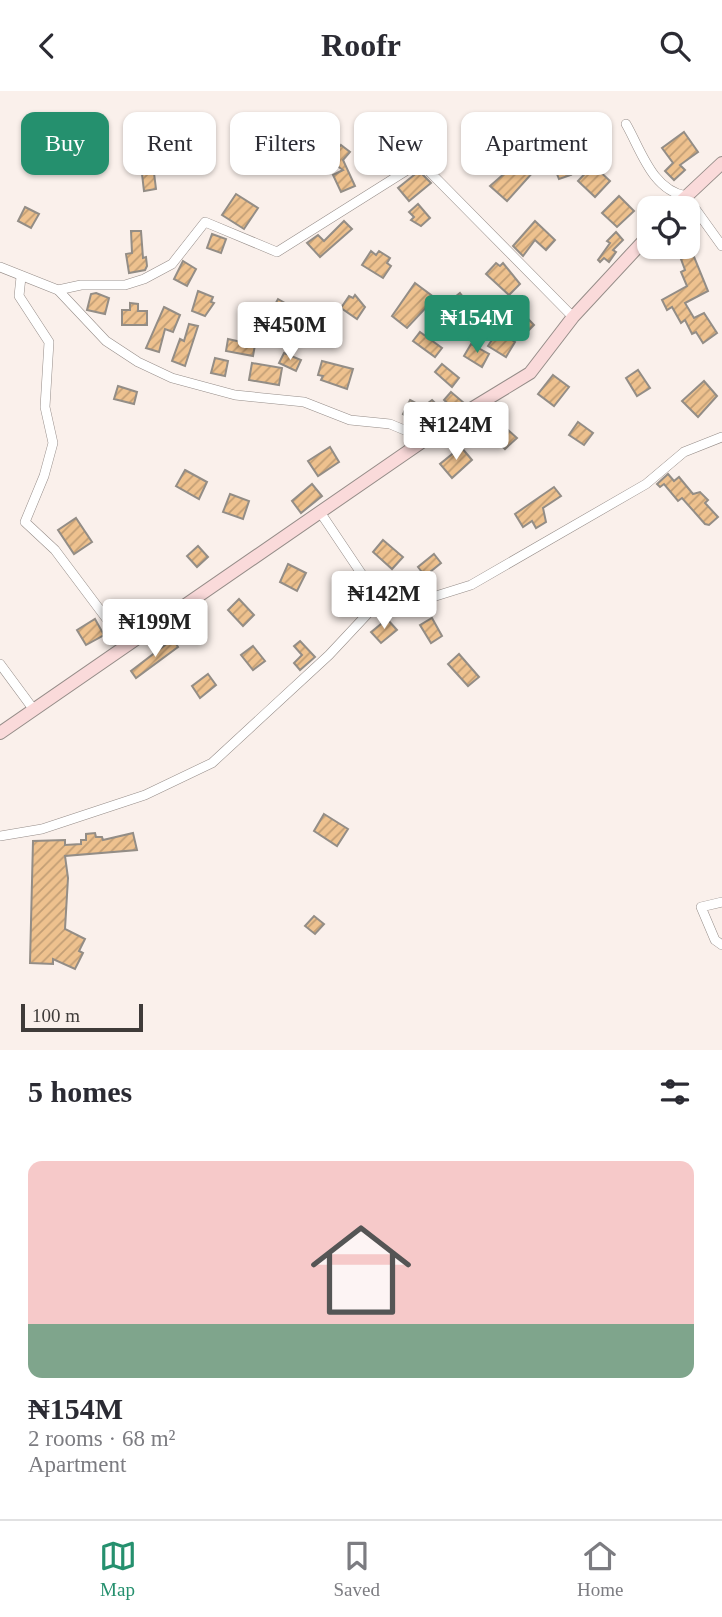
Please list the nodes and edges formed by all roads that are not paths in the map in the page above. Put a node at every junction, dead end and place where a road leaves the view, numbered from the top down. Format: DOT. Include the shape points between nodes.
graph roads {
  1 [pos="626,124"];
  2 [pos="722,163"];
  3 [pos="686,196"];
  4 [pos="700,215"];
  5 [pos="722,246"];
  6 [pos="637,248"];
  7 [pos="0,267"];
  8 [pos="21,277"];
  9 [pos="58,289"];
  10 [pos="573,317"];
  11 [pos="722,437"];
  12 [pos="426,439"];
  13 [pos="320,512"];
  14 [pos="373,608"];
  15 [pos="127,646"];
  16 [pos="0,664"];
  17 [pos="34,710"];
  18 [pos="0,733"];
  19 [pos="0,836"];
  20 [pos="722,902"];
  21 [pos="722,945"];
  1 -- 3 [label="street" via="649,169 675,194"];
  2 -- 3 [label="street"];
  4 -- 5 [label="street"];
  6 -- 10 [label="street"];
  7 -- 8 [label="street"];
  8 -- 9 [label="street"];
  8 -- 15 [label="street" via="19,296 49,342 45,407 53,443 24,522 55,550"];
  9 -- 10 [label="street" via="125,285 144,279 172,264 205,222 277,252 420,162"];
  9 -- 12 [label="street" via="106,341 172,378 235,395 304,402 350,420 390,424"];
  10 -- 12 [label="street" via="530,373 466,412 454,430"];
  11 -- 14 [label="street" via="684,452 646,484 471,585 404,606"];
  12 -- 13 [label="street"];
  13 -- 14 [label="street" via="365,579"];
  13 -- 15 [label="street"];
  14 -- 19 [label="street" via="212,763 145,795 42,829"];
  15 -- 17 [label="street"];
  16 -- 17 [label="street"];
  17 -- 18 [label="street"];
  20 -- 21 [label="street" via="701,907 715,940"];
}
